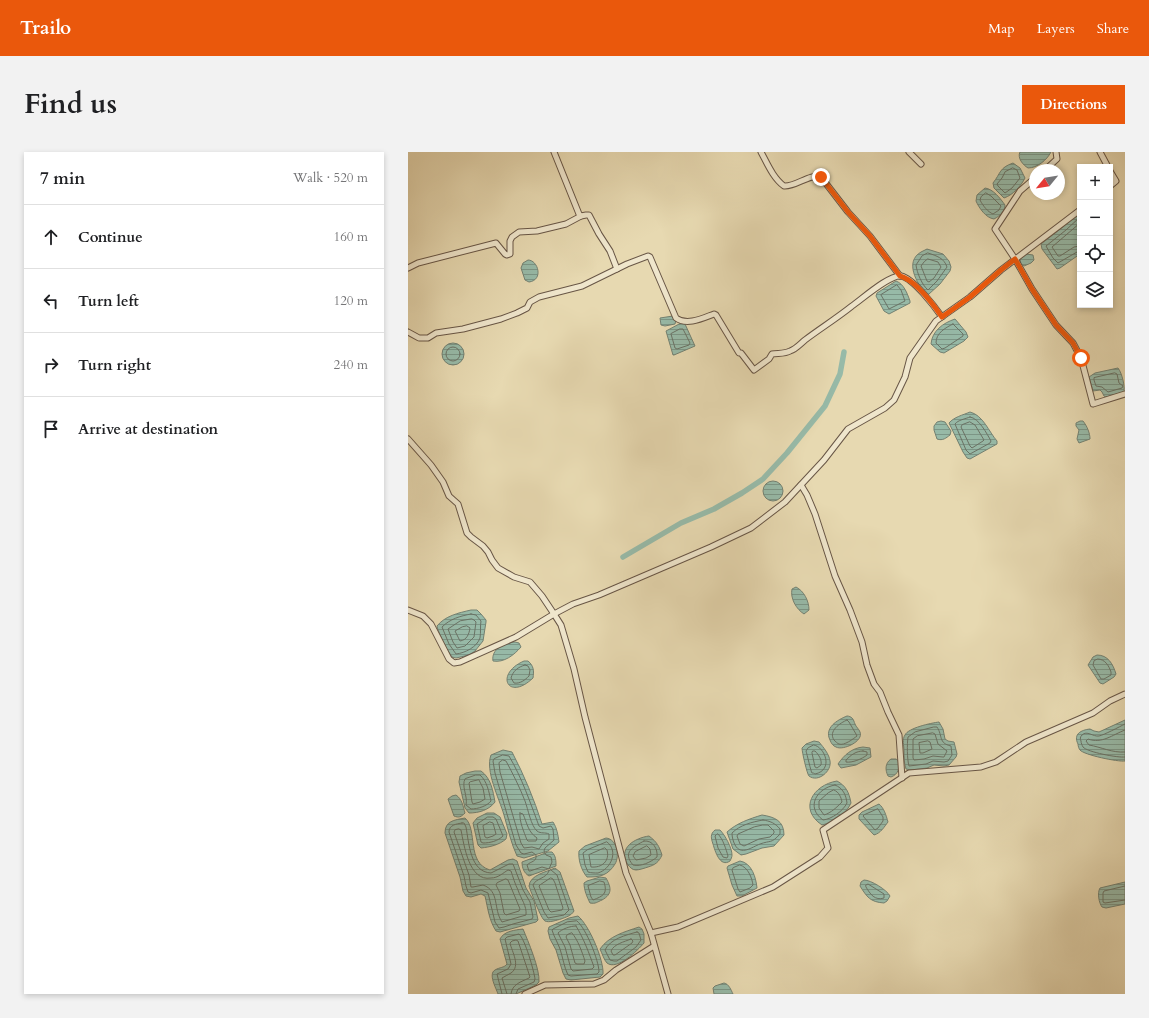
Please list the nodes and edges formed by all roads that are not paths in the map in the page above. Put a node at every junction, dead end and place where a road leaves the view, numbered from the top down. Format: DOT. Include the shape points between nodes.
graph roads {
  1 [pos="554,152"];
  2 [pos="760,152"];
  3 [pos="909,152"];
  4 [pos="1056,152"];
  5 [pos="1100,152"];
  6 [pos="921,164"];
  7 [pos="1052,164"];
  8 [pos="1106,164"];
  9 [pos="1029,183"];
  10 [pos="1077,212"];
  11 [pos="581,216"];
  12 [pos="1015,259"];
  13 [pos="408,268"];
  14 [pos="617,270"];
  15 [pos="900,276"];
  16 [pos="942,317"];
  17 [pos="408,332"];
  18 [pos="1125,394"];
  19 [pos="408,439"];
  20 [pos="801,485"];
  21 [pos="408,610"];
  22 [pos="554,614"];
  23 [pos="1125,694"];
  24 [pos="902,778"];
  25 [pos="651,934"];
  26 [pos="654,946"];
  27 [pos="525,994"];
  28 [pos="668,994"];
  1 -- 11 [label="street"];
  2 -- 15 [label="street" via="784,186 791,186 815,176 821,177"];
  3 -- 6 [label="street"];
  4 -- 7 [label="street" via="1057,159"];
  5 -- 8 [label="street"];
  9 -- 12 [label="street" via="1020,191 995,229"];
  10 -- 12 [label="street"];
  11 -- 13 [label="street" via="566,224 519,232 512,237 511,251 507,255 496,243 418,263"];
  11 -- 14 [label="street" via="589,215 610,251"];
  12 -- 16 [label="street"];
  12 -- 18 [label="street" via="1056,325 1073,343 1081,358 1093,404"];
  14 -- 15 [label="street" via="650,257 676,318 690,322 716,315 736,350 754,370 772,354 794,349 867,294 891,278"];
  14 -- 17 [label="street" via="582,286 539,297 530,302 527,308 501,320 436,333 428,338 420,338"];
  15 -- 16 [label="street" via="912,282"];
  16 -- 20 [label="street" via="936,321 910,358 905,377 894,400 848,430"];
  19 -- 22 [label="street" via="431,464 449,496 458,504 471,537 483,546 498,568 530,582"];
  20 -- 22 [label="street" via="785,502 751,528"];
  20 -- 24 [label="street" via="815,514 835,576 862,642 874,684 899,735"];
  21 -- 22 [label="street" via="423,616 431,624 449,660 454,663 516,637"];
  22 -- 25 [label="street" via="574,669 584,717 626,873"];
  23 -- 24 [label="street" via="1093,713 1026,742 996,762 981,767 909,773"];
  24 -- 25 [label="street" via="823,830 828,848 820,858 773,887 678,927"];
  25 -- 26 [label="street"];
  26 -- 27 [label="street" via="594,984 545,985"];
  26 -- 28 [label="street"];
}
